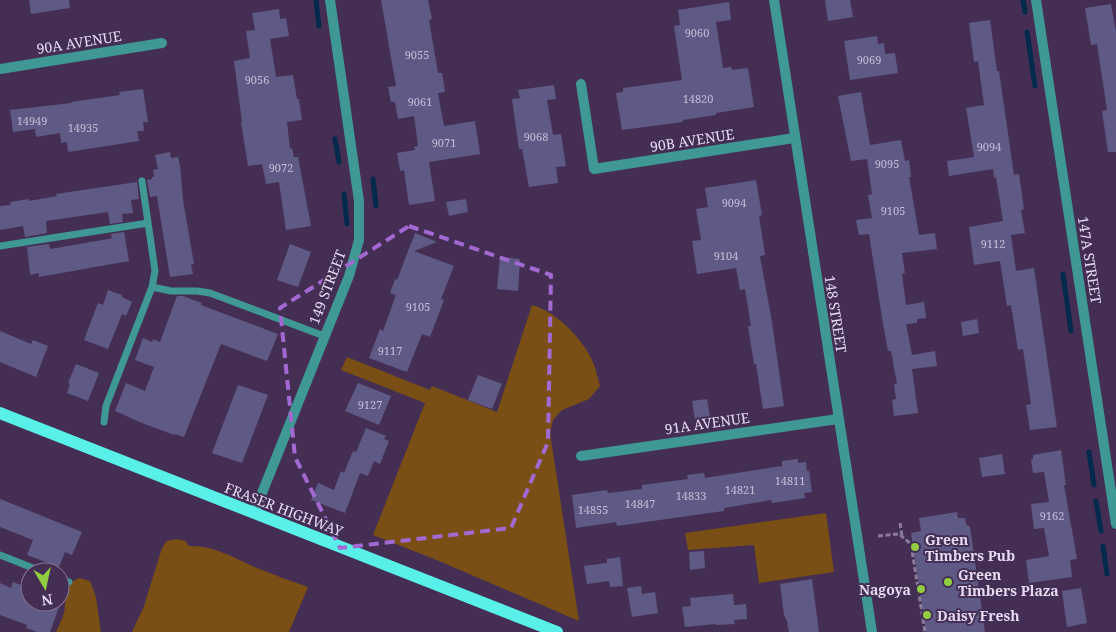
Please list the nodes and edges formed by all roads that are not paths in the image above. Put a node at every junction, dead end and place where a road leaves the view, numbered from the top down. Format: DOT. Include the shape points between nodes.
graph roads {
  1 [pos="330,0"];
  2 [pos="774,0"];
  3 [pos="1036,0"];
  4 [pos="162,43"];
  5 [pos="0,69"];
  6 [pos="581,84"];
  7 [pos="794,138"];
  8 [pos="142,181"];
  9 [pos="148,223"];
  10 [pos="0,246"];
  11 [pos="152,287"];
  12 [pos="324,336"];
  13 [pos="0,413"];
  14 [pos="838,419"];
  15 [pos="104,422"];
  16 [pos="580,456"];
  17 [pos="254,513"];
  18 [pos="1116,524"];
  19 [pos="0,555"];
  20 [pos="20,563"];
  21 [pos="558,632"];
  22 [pos="872,632"];
  1 -- 12 [label="street, 149 STREET" via="358,186 360,229 348,276"];
  2 -- 7 [label="street, 148 STREET"];
  3 -- 18 [label="street, 147A STREET"];
  4 -- 5 [label="street, 90A AVENUE"];
  6 -- 7 [label="street, 90B AVENUE" via="594,169"];
  7 -- 14 [label="street, 148 STREET"];
  8 -- 9 [label="lane"];
  9 -- 10 [label="lane"];
  9 -- 11 [label="lane" via="155,272"];
  11 -- 12 [label="lane" via="210,293"];
  11 -- 15 [label="lane" via="106,406"];
  12 -- 17 [label="street, 149 STREET"];
  13 -- 17 [label="main road, FRASER HIGHWAY"];
  14 -- 16 [label="street, 91A AVENUE"];
  14 -- 22 [label="street, 148 STREET"];
  17 -- 21 [label="main road, FRASER HIGHWAY"];
  19 -- 20 [label="lane"];
}
